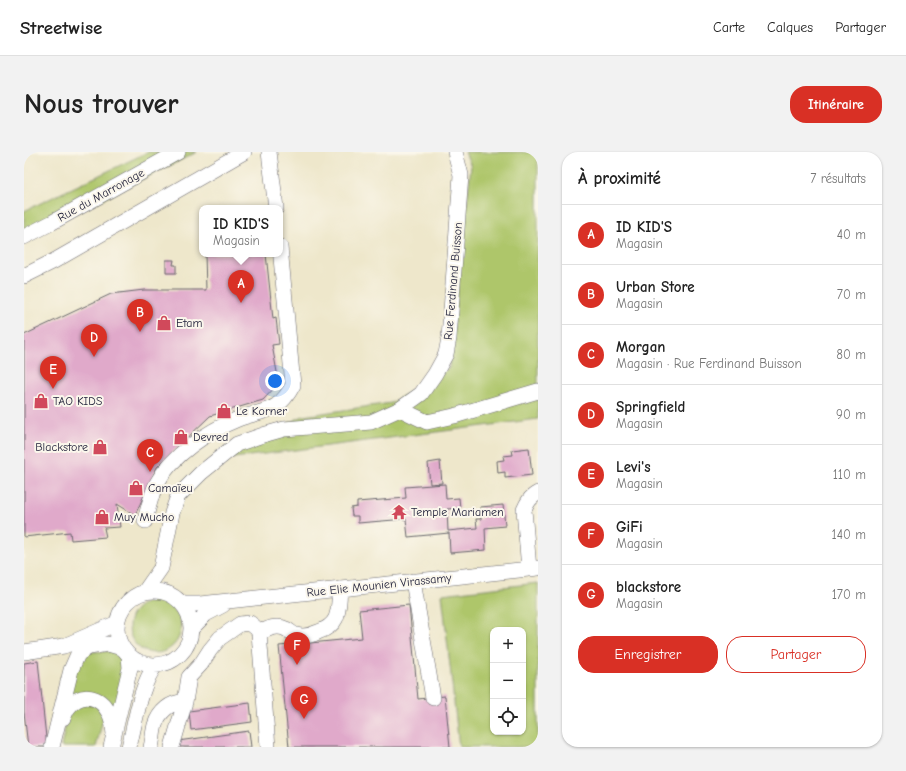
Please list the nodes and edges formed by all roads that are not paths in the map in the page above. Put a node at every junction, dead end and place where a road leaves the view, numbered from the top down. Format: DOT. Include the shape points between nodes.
graph roads {
  1 [pos="178,152"];
  2 [pos="244,152"];
  3 [pos="269,152"];
  4 [pos="455,152"];
  5 [pos="276,205"];
  6 [pos="24,237"];
  7 [pos="281,257"];
  8 [pos="24,276"];
  9 [pos="538,391"];
  10 [pos="400,409"];
  11 [pos="538,493"];
  12 [pos="145,521"];
  13 [pos="161,568"];
  14 [pos="533,569"];
  15 [pos="413,582"];
  16 [pos="340,589"];
  17 [pos="146,591"];
  18 [pos="171,594"];
  19 [pos="230,600"];
  20 [pos="183,604"];
  21 [pos="117,623"];
  22 [pos="192,628"];
  23 [pos="259,633"];
  24 [pos="24,652"];
  25 [pos="126,652"];
  26 [pos="156,665"];
  27 [pos="433,698"];
  28 [pos="185,702"];
  29 [pos="113,741"];
  30 [pos="54,742"];
  31 [pos="129,747"];
  32 [pos="151,747"];
  33 [pos="172,747"];
  34 [pos="268,747"];
  1 -- 6 [label="street, Rue du Marronage"];
  2 -- 8 [label="street"];
  3 -- 5 [label="street"];
  4 -- 10 [label="street, Rue Ferdinand Buisson" via="461,175 446,354 421,394"];
  7 -- 12 [label="street" via="292,385 276,406 217,429 196,442 175,460 156,484"];
  9 -- 10 [label="street" via="427,422"];
  10 -- 13 [label="street, Rue Ferdinand Buisson" via="372,422 284,430 263,434 237,444 201,473 178,496"];
  11 -- 14 [label="street" via="527,502 524,510"];
  13 -- 17 [label="street, Rue Ferdinand Buisson"];
  13 -- 18 [label="street"];
  14 -- 15 [label="street, Rue Elie Mounien Virassamy"];
  15 -- 16 [label="street, Rue Elie Mounien Virassamy"];
  15 -- 27 [label="street"];
  16 -- 19 [label="street, Rue Elie Mounien Virassamy"];
  16 -- 23 [label="street" via="338,614 333,624 326,629 298,636 277,627"];
  17 -- 18 [label="street" via="158,590"];
  17 -- 21 [label="street" via="126,603"];
  18 -- 20 [label="street"];
  19 -- 20 [label="street, Rue Elie Mounien Virassamy"];
  19 -- 22 [label="street, Rue Elie Mounien Virassamy" via="206,614"];
  20 -- 22 [label="street" via="190,615"];
  21 -- 24 [label="street" via="64,646"];
  21 -- 25 [label="street" via="118,640"];
  22 -- 26 [label="street" via="185,649 167,663"];
  23 -- 28 [label="street" via="250,623 240,624 220,638 189,677"];
  23 -- 34 [label="street"];
  25 -- 26 [label="street" via="142,663"];
  25 -- 29 [label="street" via="130,668"];
  25 -- 30 [label="street" via="108,644 89,647 78,654 70,670"];
  26 -- 31 [label="street" via="145,682"];
  28 -- 32 [label="street" via="170,705 160,716 155,725"];
  28 -- 33 [label="street"];
  29 -- 30 [label="street" via="113,722 105,707 89,697 78,699 68,708"];
}
